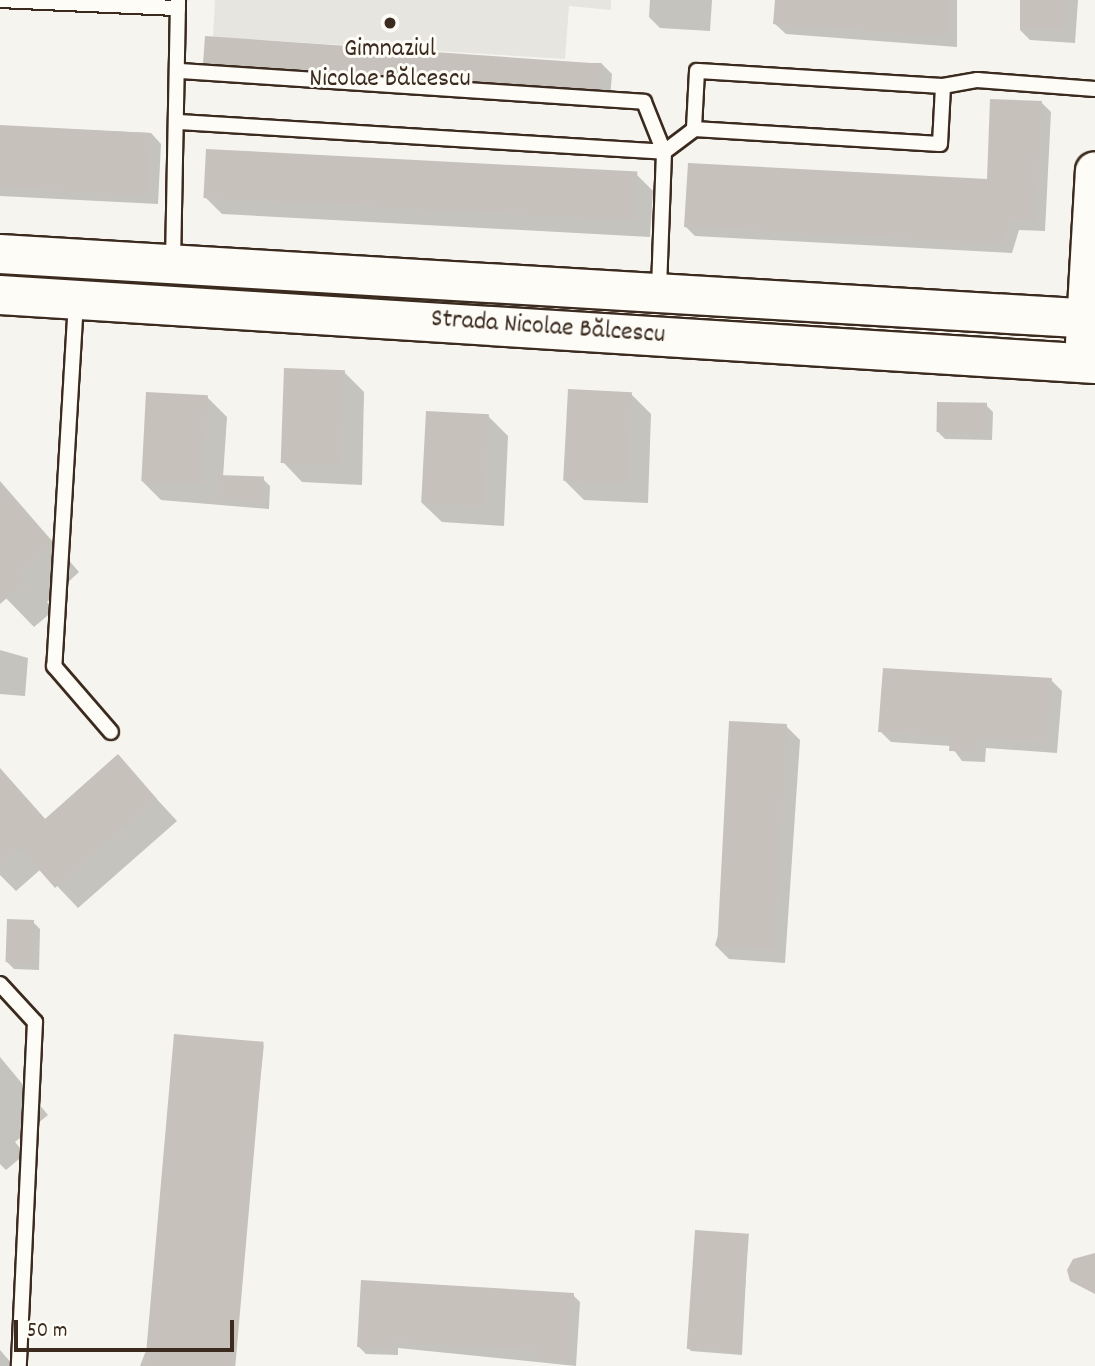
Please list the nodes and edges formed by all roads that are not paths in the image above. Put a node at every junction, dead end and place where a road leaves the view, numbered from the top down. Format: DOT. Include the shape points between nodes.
graph roads {
  1 [pos="0,1"];
  2 [pos="178,4"];
  3 [pos="180,71"];
  4 [pos="943,86"];
  5 [pos="1095,89"];
  6 [pos="178,122"];
  7 [pos="694,129"];
  8 [pos="664,152"];
  9 [pos="1095,171"];
  10 [pos="0,254"];
  11 [pos="173,264"];
  12 [pos="659,293"];
  13 [pos="0,295"];
  14 [pos="76,299"];
  15 [pos="1091,319"];
  16 [pos="1090,363"];
  17 [pos="111,732"];
  18 [pos="0,984"];
  19 [pos="19,1366"];
  1 -- 2 [label="lane"];
  2 -- 3 [label="lane"];
  3 -- 6 [label="lane"];
  3 -- 8 [label="lane" via="644,102"];
  4 -- 5 [label="lane" via="977,80"];
  4 -- 7 [label="lane" via="697,72"];
  4 -- 7 [label="lane" via="940,144"];
  6 -- 8 [label="lane"];
  6 -- 11 [label="lane"];
  7 -- 8 [label="lane"];
  8 -- 12 [label="lane"];
  9 -- 15 [label="street"];
  10 -- 11 [label="street, Strada Nicolae Bălcescu"];
  11 -- 12 [label="street, Strada Nicolae Bălcescu"];
  12 -- 15 [label="street, Strada Nicolae Bălcescu"];
  13 -- 14 [label="street, Strada Nicolae Bălcescu"];
  14 -- 16 [label="street, Strada Nicolae Bălcescu"];
  14 -- 17 [label="lane" via="54,666"];
  15 -- 16 [label="street"];
  18 -- 19 [label="lane" via="35,1023"];
}
